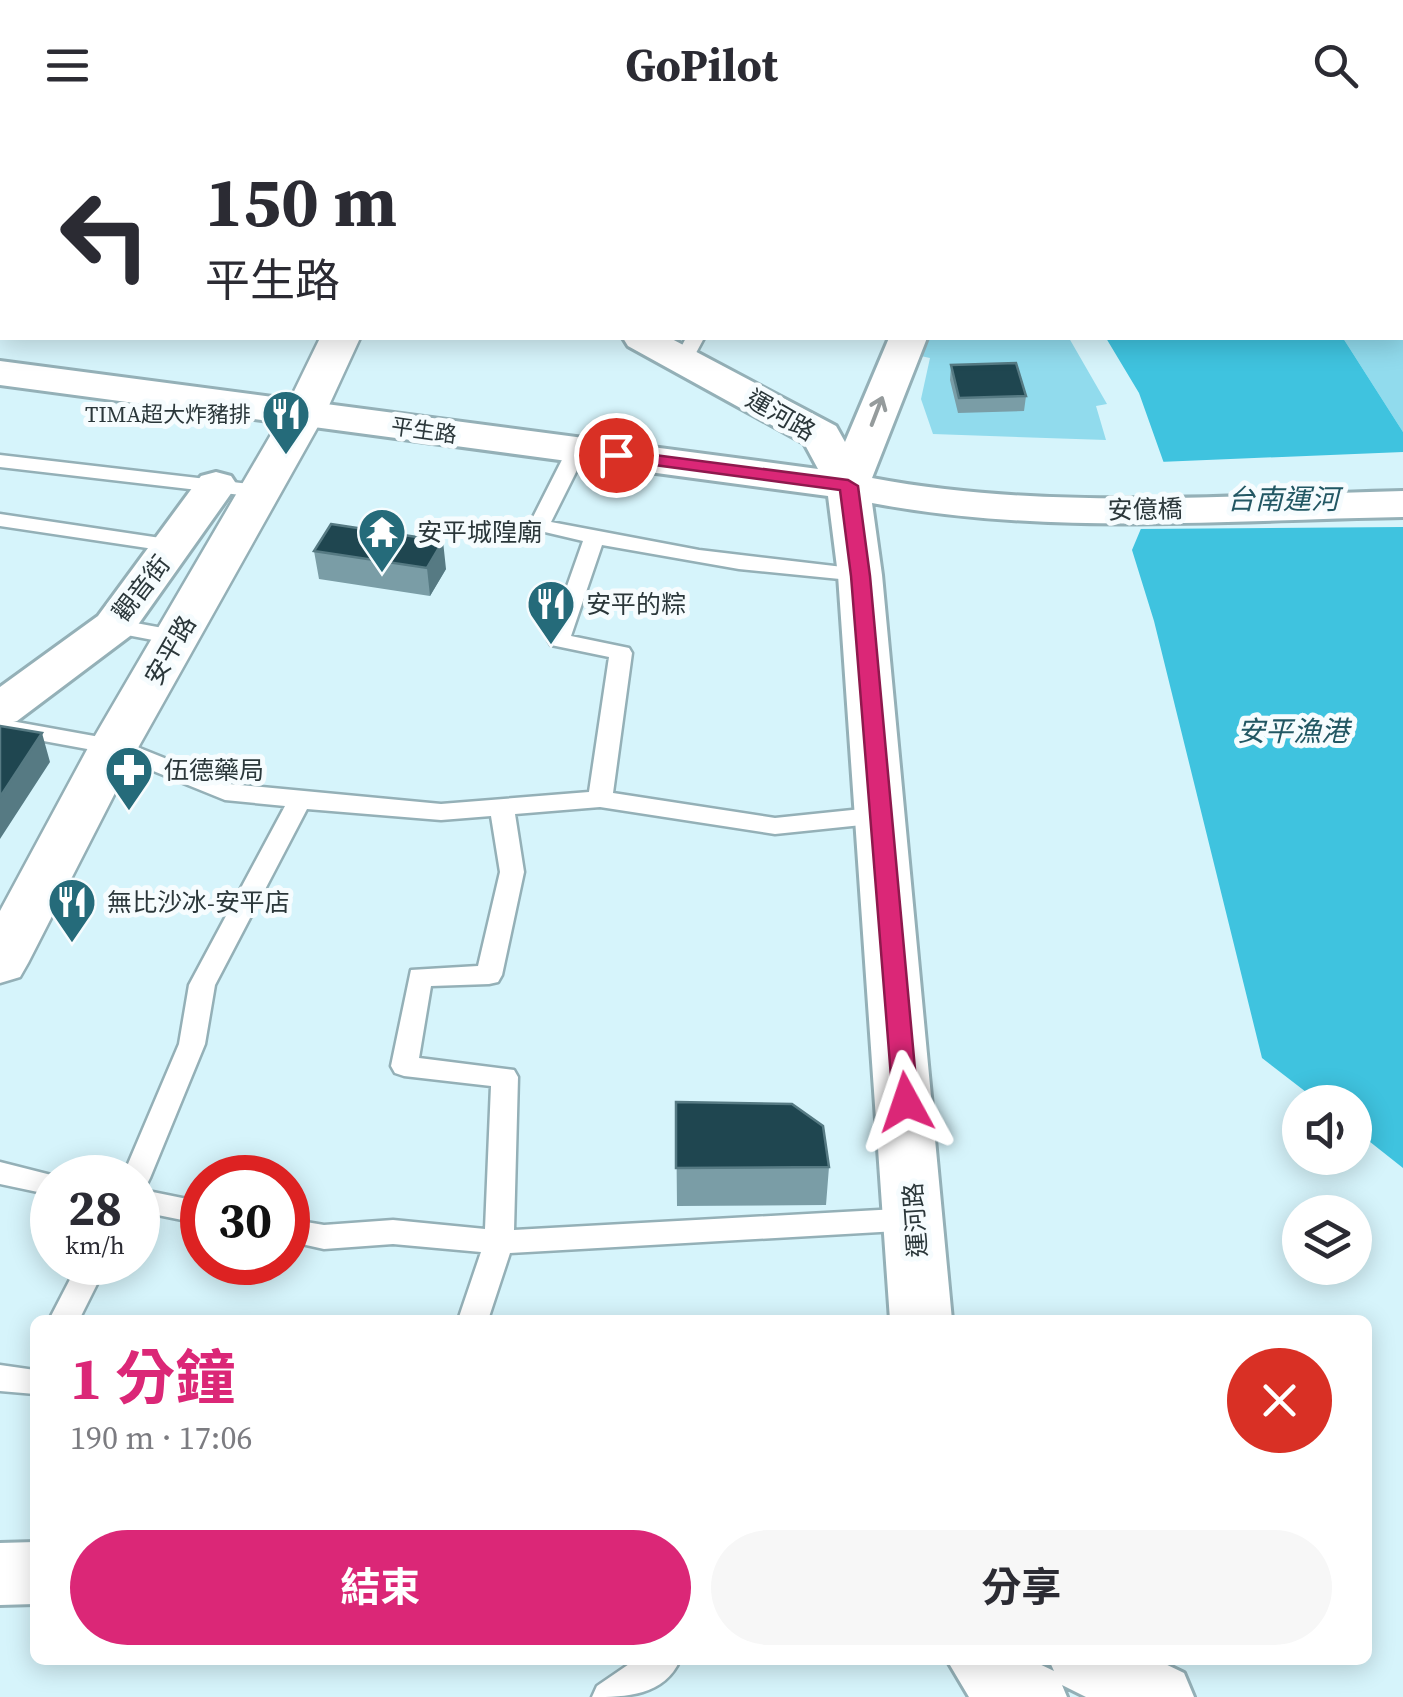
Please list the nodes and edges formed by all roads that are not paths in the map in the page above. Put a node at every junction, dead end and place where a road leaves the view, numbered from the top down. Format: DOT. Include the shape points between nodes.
graph roads {
  1 [pos="30,340"];
  2 [pos="339,340"];
  3 [pos="651,340"];
  4 [pos="907,340"];
  5 [pos="689,349"];
  6 [pos="0,371"];
  7 [pos="304,414"];
  8 [pos="577,450"];
  9 [pos="0,461"];
  10 [pos="1403,483"];
  11 [pos="848,486"];
  12 [pos="237,488"];
  13 [pos="948,495"];
  14 [pos="1403,504"];
  15 [pos="0,520"];
  16 [pos="594,539"];
  17 [pos="174,546"];
  18 [pos="860,576"];
  19 [pos="114,626"];
  20 [pos="179,638"];
  21 [pos="0,710"];
  22 [pos="0,726"];
  23 [pos="114,746"];
  24 [pos="600,799"];
  25 [pos="300,800"];
  26 [pos="502,806"];
  27 [pos="881,815"];
  28 [pos="0,963"];
  29 [pos="146,1155"];
  30 [pos="0,1174"];
  31 [pos="30,1180"];
  32 [pos="915,1219"];
  33 [pos="310,1235"];
  34 [pos="499,1242"];
  35 [pos="82,1285"];
  36 [pos="67,1315"];
  37 [pos="475,1315"];
  38 [pos="921,1315"];
  39 [pos="0,1378"];
  40 [pos="30,1380"];
  41 [pos="30,1573"];
  42 [pos="0,1574"];
  43 [pos="656,1665"];
  44 [pos="986,1665"];
  45 [pos="1094,1665"];
  46 [pos="608,1697"];
  47 [pos="1032,1697"];
  48 [pos="1159,1697"];
  1 -- 6 [label="street"];
  2 -- 7 [label="street, 安平路"];
  3 -- 5 [label="street, 運河路"];
  11 -- 4 [label="street, one-way"];
  5 -- 11 [label="street, 運河路" via="821,434"];
  6 -- 7 [label="street, 平生路"];
  7 -- 8 [label="street, 平生路"];
  7 -- 12 [label="street, 安平路"];
  8 -- 11 [label="street, 平生路"];
  8 -- 16 [label="lane" via="539,525"];
  9 -- 12 [label="lane"];
  10 -- 13 [label="street, 安億橋"];
  11 -- 13 [label="street, 平生路"];
  11 -- 18 [label="street, 運河路"];
  12 -- 17 [label="street, 觀音街"];
  12 -- 20 [label="street, 安平路"];
  13 -- 14 [label="street, 安億橋" via="1109,510"];
  15 -- 17 [label="lane"];
  16 -- 18 [label="lane" via="766,568"];
  16 -- 24 [label="lane" via="558,640 621,653"];
  17 -- 19 [label="street, 觀音街"];
  18 -- 27 [label="street, 運河路"];
  19 -- 20 [label="lane"];
  19 -- 21 [label="street, 觀音街"];
  20 -- 23 [label="street, 安平路"];
  22 -- 23 [label="lane"];
  23 -- 25 [label="lane" via="224,792"];
  23 -- 28 [label="street, 安平路"];
  24 -- 26 [label="lane"];
  24 -- 27 [label="lane" via="775,826"];
  25 -- 26 [label="lane" via="441,812"];
  25 -- 29 [label="lane" via="202,984 192,1044"];
  26 -- 34 [label="lane" via="512,872 490,974 420,977 404,1066 505,1078"];
  27 -- 32 [label="street, 運河路"];
  30 -- 31 [label="lane"];
  32 -- 34 [label="lane"];
  32 -- 38 [label="street, 運河路"];
  33 -- 34 [label="lane" via="393,1232"];
  34 -- 37 [label="lane"];
  35 -- 36 [label="lane"];
  39 -- 40 [label="lane"];
  41 -- 42 [label="street"];
  43 -- 46 [label="lane"];
  44 -- 47 [label="street" via="1000,1681"];
  45 -- 48 [label="street"];
}
